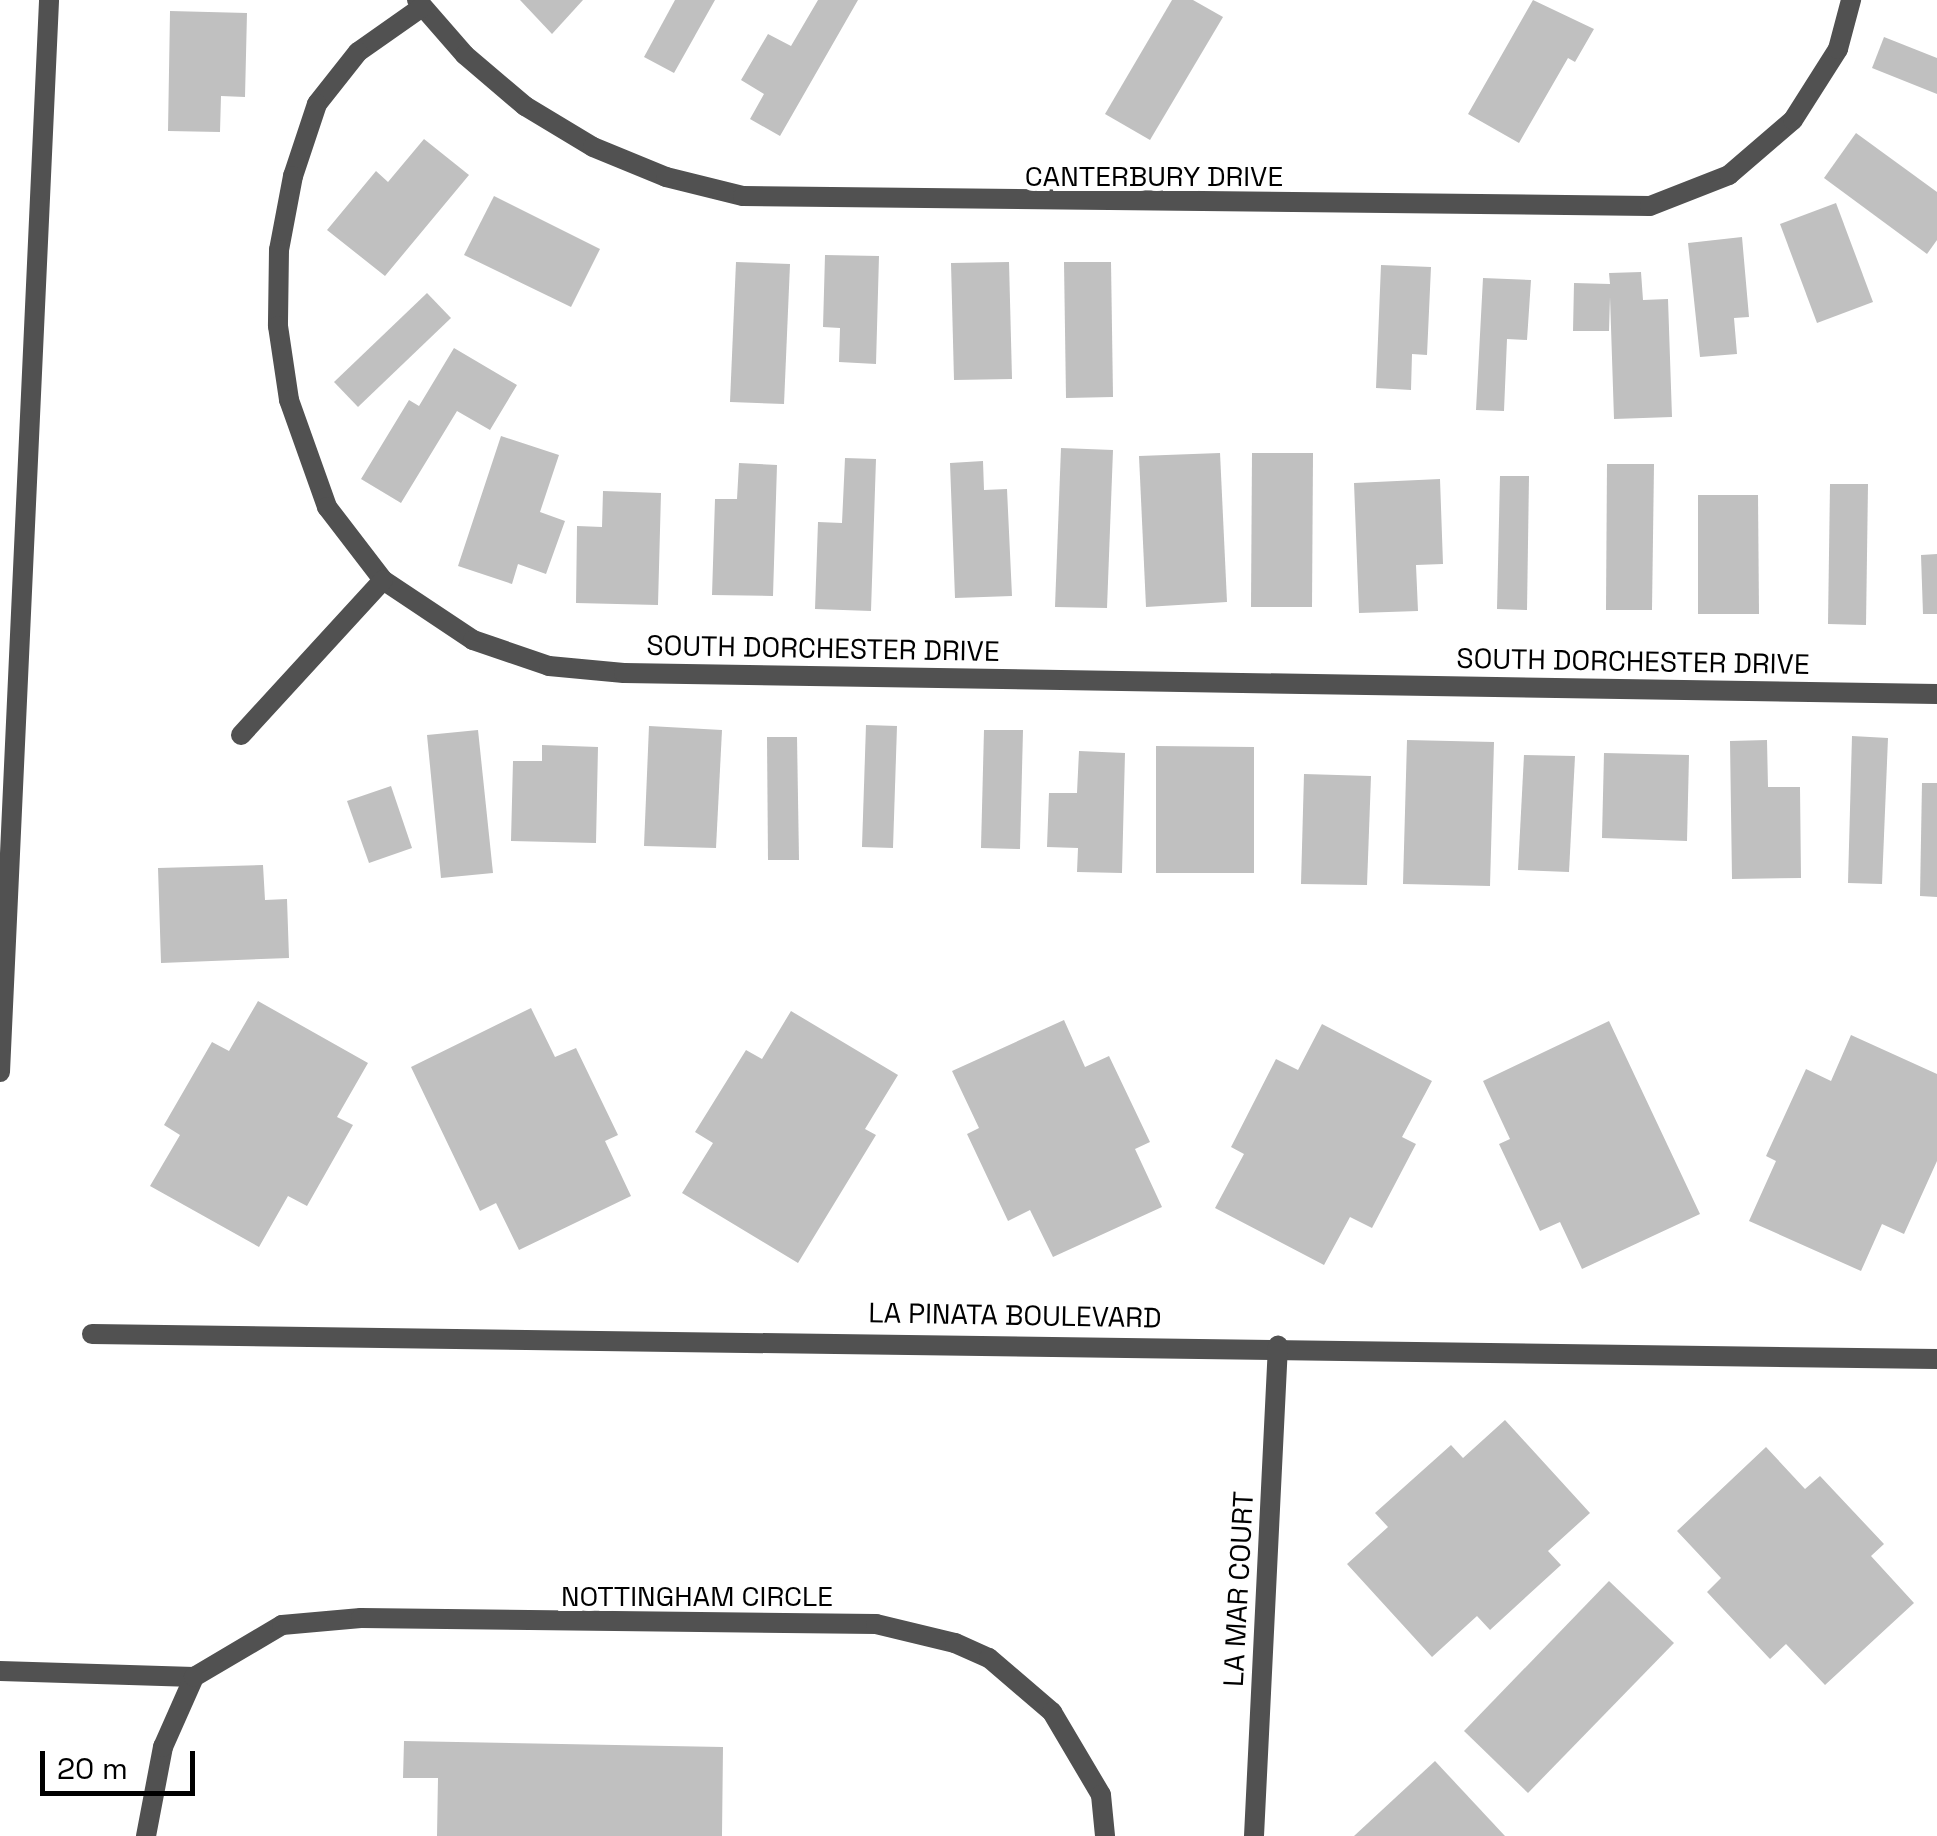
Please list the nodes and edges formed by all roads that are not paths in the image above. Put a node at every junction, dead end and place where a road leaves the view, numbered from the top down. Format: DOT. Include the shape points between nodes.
graph roads {
  1 [pos="49,0"];
  2 [pos="1852,0"];
  3 [pos="420,3"];
  4 [pos="383,580"];
  5 [pos="1937,694"];
  6 [pos="241,735"];
  7 [pos="0,1072"];
  8 [pos="92,1334"];
  9 [pos="1278,1346"];
  10 [pos="1937,1359"];
  11 [pos="0,1671"];
  12 [pos="194,1677"];
  13 [pos="146,1836"];
  14 [pos="1105,1836"];
  15 [pos="1254,1836"];
  1 -- 7 [label="street"];
  2 -- 3 [label="street, CANTERBURY DRIVE" via="1838,49 1794,120 1728,175 1650,206 743,196 666,177 592,147 525,106"];
  3 -- 4 [label="street, SOUTH DORCHESTER DRIVE" via="358,52 317,104 292,176 280,250 278,326 289,400 328,507"];
  4 -- 5 [label="street, SOUTH DORCHESTER DRIVE" via="473,640 549,666 624,673"];
  4 -- 6 [label="street"];
  8 -- 9 [label="street, LA PINATA BOULEVARD"];
  9 -- 10 [label="street, LA PINATA BOULEVARD"];
  9 -- 15 [label="street, LA MAR COURT"];
  11 -- 12 [label="street"];
  12 -- 13 [label="street" via="163,1746"];
  12 -- 14 [label="street, NOTTINGHAM CIRCLE" via="282,1625 362,1618 876,1624 954,1643 989,1658 1022,1684 1074,1746 1101,1795"];
}
